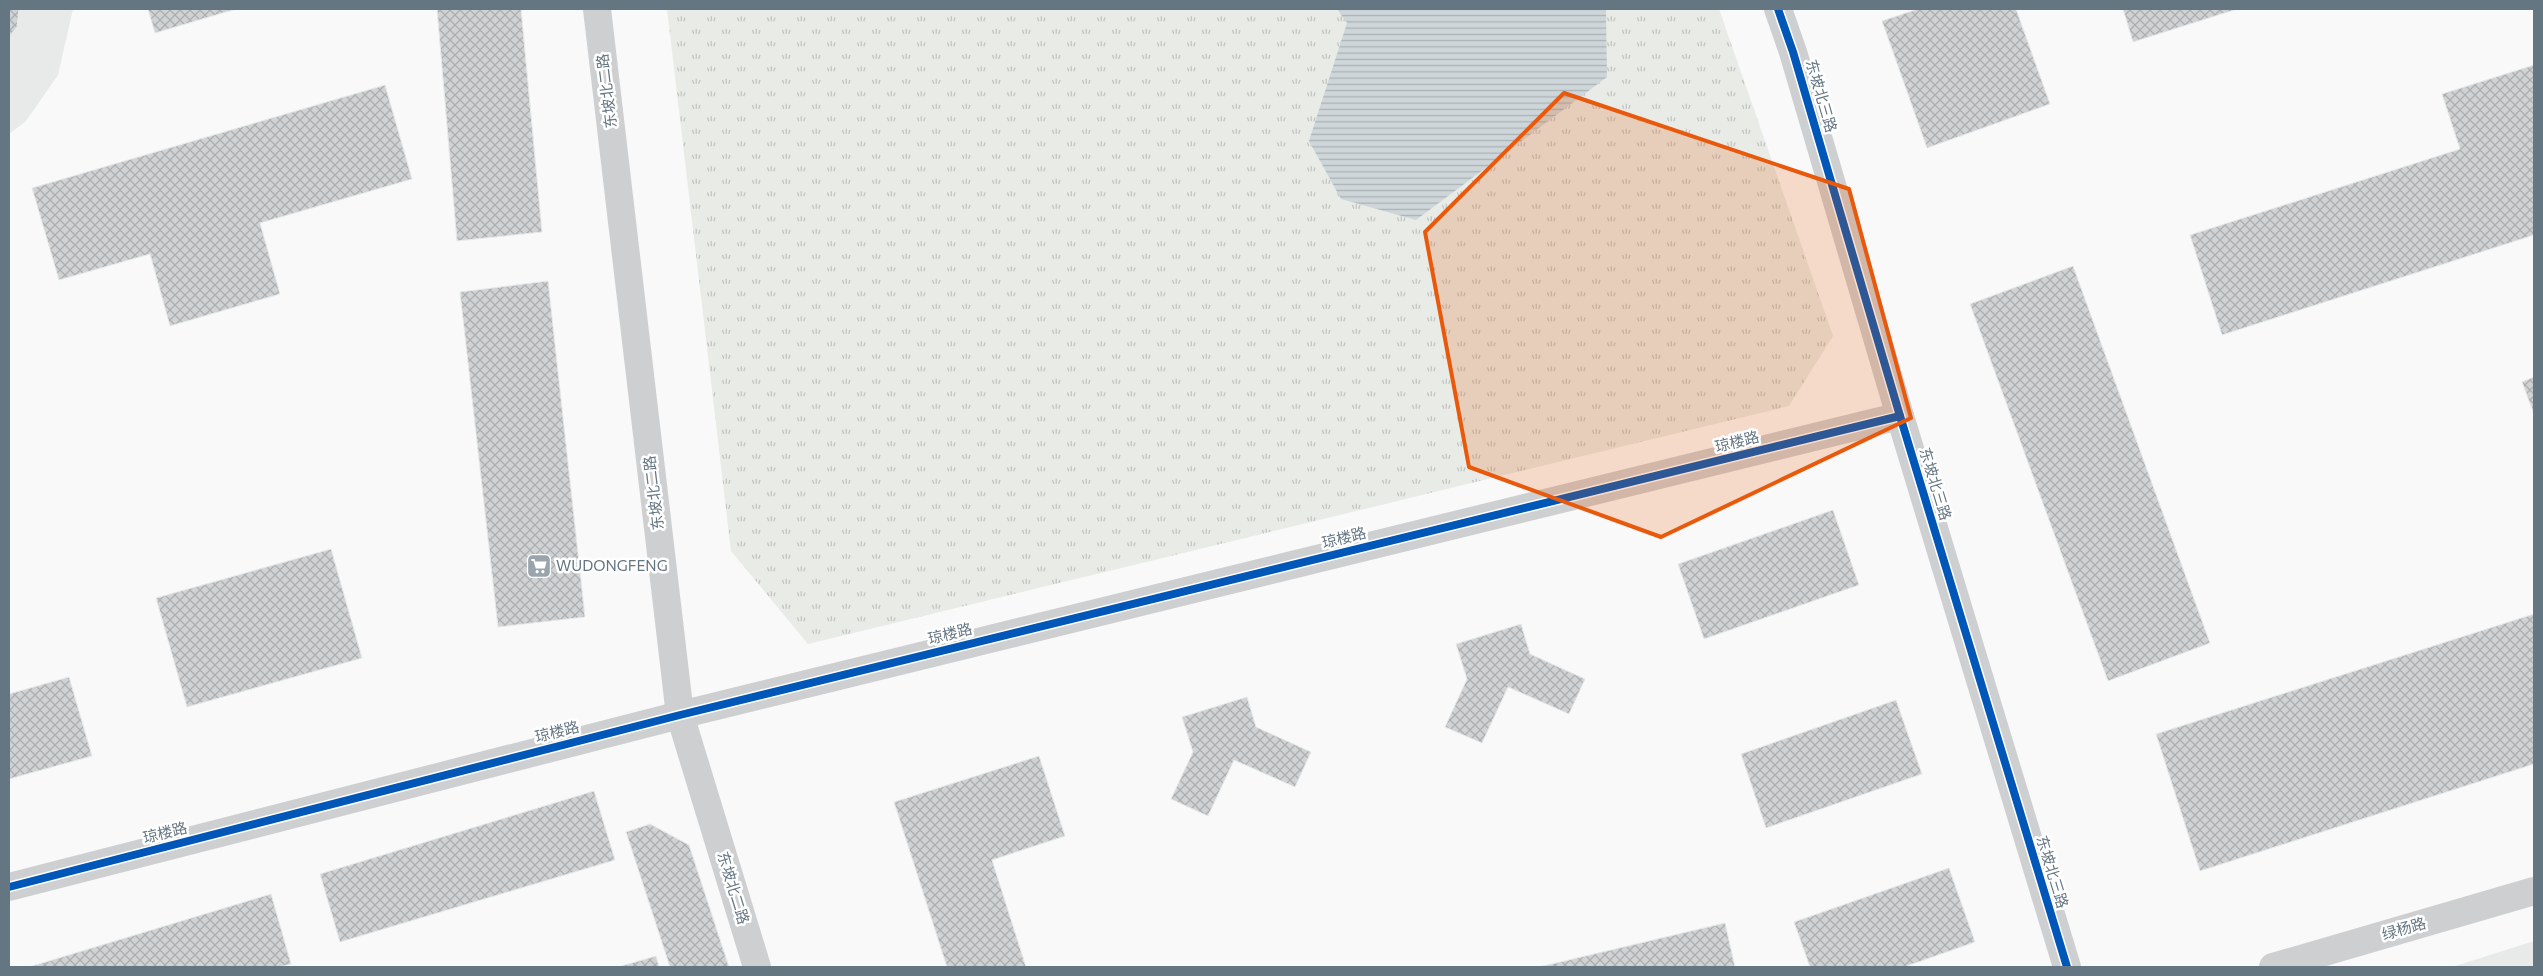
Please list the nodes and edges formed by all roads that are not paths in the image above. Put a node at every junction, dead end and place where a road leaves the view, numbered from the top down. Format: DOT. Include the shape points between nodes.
graph roads {
  1 [pos="597,9"];
  2 [pos="1778,9"];
  3 [pos="1900,416"];
  4 [pos="680,715"];
  5 [pos="9,887"];
  6 [pos="2534,891"];
  7 [pos="758,967"];
  8 [pos="2067,967"];
  9 [pos="2273,967"];
  1 -- 4 [label="street, 东坡北二路"];
  2 -- 3 [label="street, 东坡北三路"];
  3 -- 4 [label="street, 琼楼路"];
  3 -- 8 [label="street, 东坡北三路"];
  4 -- 5 [label="street, 琼楼路"];
  4 -- 7 [label="street, 东坡北二路"];
  6 -- 9 [label="street, 绿杨路"];
}
